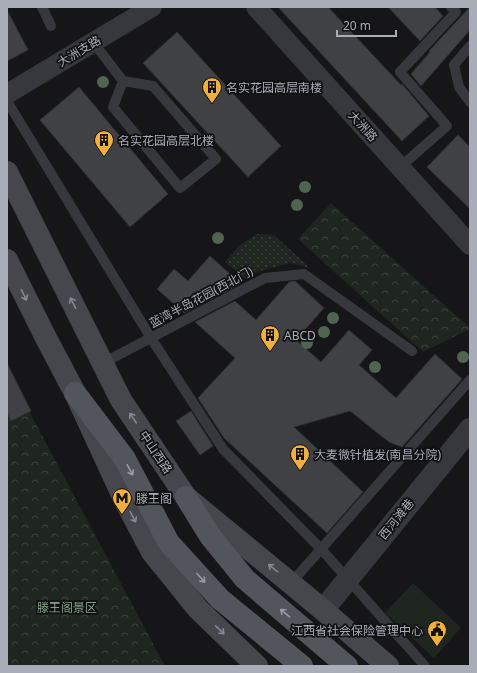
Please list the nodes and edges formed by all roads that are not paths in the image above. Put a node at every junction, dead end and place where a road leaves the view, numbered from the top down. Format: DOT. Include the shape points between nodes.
graph roads {
  1 [pos="42,7"];
  2 [pos="152,7"];
  3 [pos="256,7"];
  4 [pos="451,7"];
  5 [pos="51,26"];
  6 [pos="93,42"];
  7 [pos="470,46"];
  8 [pos="123,81"];
  9 [pos="7,94"];
  10 [pos="7,101"];
  11 [pos="470,102"];
  12 [pos="400,167"];
  13 [pos="7,172"];
  14 [pos="470,245"];
  15 [pos="7,260"];
  16 [pos="151,338"];
  17 [pos="412,351"];
  18 [pos="103,363"];
  19 [pos="470,380"];
  20 [pos="75,393"];
  21 [pos="470,428"];
  22 [pos="186,497"];
  23 [pos="321,549"];
  24 [pos="348,578"];
  25 [pos="291,583"];
  26 [pos="323,610"];
  27 [pos="257,666"];
  28 [pos="302,666"];
  29 [pos="347,666"];
  30 [pos="388,666"];
  31 [pos="425,666"];
  1 -- 5 [label="lane"];
  2 -- 6 [label="street, 大洲支路"];
  3 -- 12 [label="street, 大洲路"];
  4 -- 12 [label="lane" via="456,12 400,72 447,126"];
  6 -- 8 [label="lane"];
  6 -- 9 [label="street, 大洲支路"];
  7 -- 11 [label="lane" via="454,65 459,87"];
  8 -- 8 [label="lane" via="113,107 180,188 216,159 153,86"];
  10 -- 16 [label="lane"];
  12 -- 14 [label="street, 大洲路"];
  18 -- 13 [label="main road, 中山西路, one-way"];
  15 -- 20 [label="main road, one-way"];
  16 -- 17 [label="lane, 蓝湾半岛花园(西北门)" via="265,278 304,274"];
  16 -- 18 [label="lane, 蓝湾半岛花园(西北门)"];
  16 -- 23 [label="lane" via="223,449"];
  22 -- 18 [label="main road, 中山西路, one-way" via="121,400"];
  19 -- 23 [label="lane"];
  20 -- 27 [label="main road, one-way" via="124,499 152,552 198,609"];
  20 -- 28 [label="main road, one-way" via="125,460 169,543 220,599"];
  21 -- 24 [label="street, 西河滩巷"];
  25 -- 22 [label="main road, 中山西路, one-way"];
  29 -- 22 [label="main road, one-way" via="245,579 210,536"];
  23 -- 24 [label="lane"];
  23 -- 25 [label="lane"];
  24 -- 26 [label="street, 西河滩巷"];
  24 -- 31 [label="lane"];
  25 -- 26 [label="main road, 中山西路"];
  26 -- 30 [label="main road, 中山西路"];
}
